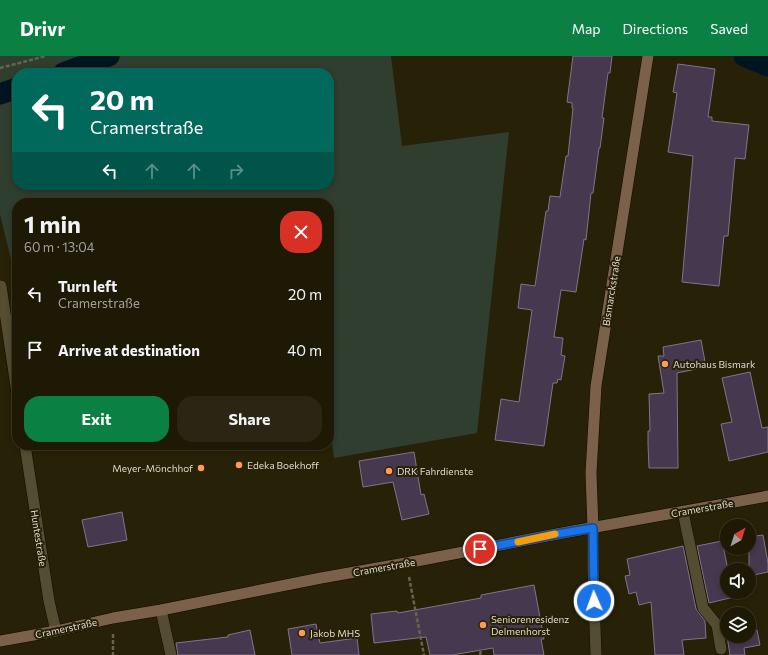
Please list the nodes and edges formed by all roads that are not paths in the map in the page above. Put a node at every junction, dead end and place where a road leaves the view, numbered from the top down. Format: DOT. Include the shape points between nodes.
graph roads {
  1 [pos="648,56"];
  2 [pos="0,286"];
  3 [pos="12,361"];
  4 [pos="26,450"];
  5 [pos="768,496"];
  6 [pos="683,512"];
  7 [pos="593,528"];
  8 [pos="162,610"];
  9 [pos="56,631"];
  10 [pos="0,641"];
  11 [pos="721,649"];
  12 [pos="171,655"];
  13 [pos="596,655"];
  1 -- 7 [label="main road, Bismarckstraße" via="596,386 591,473"];
  2 -- 3 [label="street"];
  4 -- 9 [label="street, Huntestraße"];
  5 -- 6 [label="main road, Cramerstraße"];
  6 -- 7 [label="main road, Cramerstraße"];
  6 -- 11 [label="street" via="703,608 717,625"];
  7 -- 8 [label="main road, Cramerstraße"];
  7 -- 13 [label="street"];
  8 -- 9 [label="main road, Cramerstraße"];
  8 -- 12 [label="street"];
  9 -- 10 [label="main road, Cramerstraße"];
}
